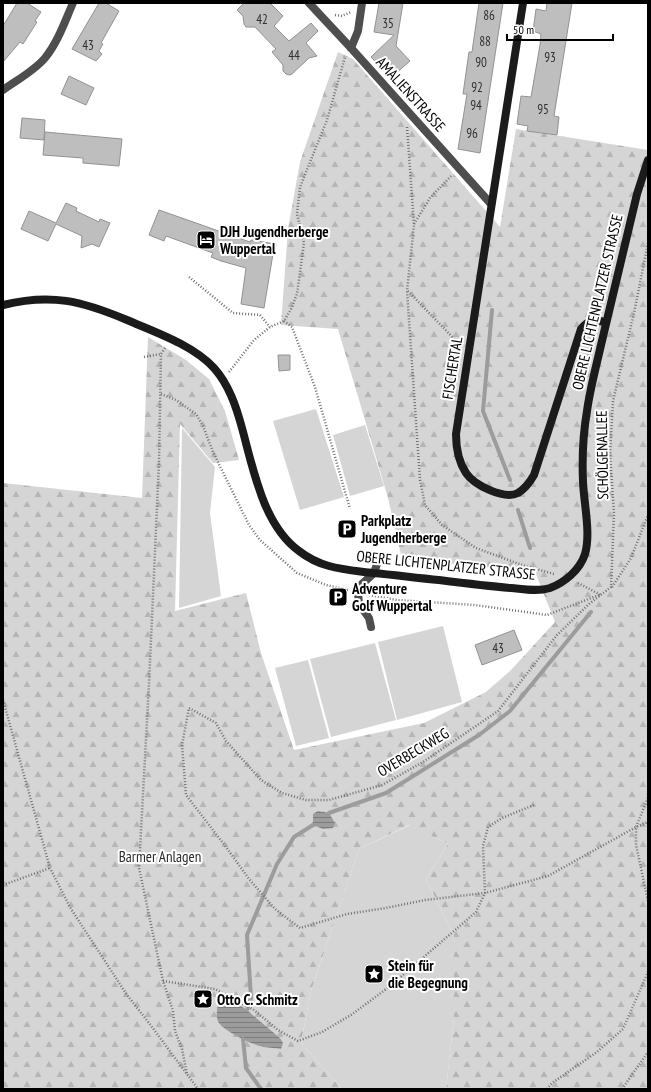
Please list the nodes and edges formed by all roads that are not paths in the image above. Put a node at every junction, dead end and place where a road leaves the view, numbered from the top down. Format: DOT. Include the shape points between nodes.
graph roads {
  1 [pos="73,3"];
  2 [pos="309,3"];
  3 [pos="362,3"];
  4 [pos="522,3"];
  5 [pos="352,48"];
  6 [pos="3,90"];
  7 [pos="648,160"];
  8 [pos="491,204"];
  9 [pos="3,305"];
  10 [pos="606,322"];
  11 [pos="379,558"];
  12 [pos="374,573"];
  13 [pos="371,627"];
  1 -- 6 [label="street" via="57,39 45,58"];
  2 -- 5 [label="street, AMALIENSTRASSE"];
  3 -- 5 [label="street" via="358,31"];
  4 -- 8 [label="main road, FISCHERTAL"];
  5 -- 8 [label="street, AMALIENSTRASSE"];
  7 -- 10 [label="main road, OBERE LICHTENPLATZER STRASSE" via="637,194"];
  8 -- 10 [label="main road, FISCHERTAL" via="456,434 456,452 466,473 475,483 485,489 508,495 517,493 529,484 581,329 592,320"];
  9 -- 12 [label="main road, OBERE LICHTENPLATZER STRASSE" via="41,299 88,305 170,339 197,354 223,379 235,405 266,505 286,539 313,560 328,566"];
  10 -- 12 [label="main road, OBERE LICHTENPLATZER STRASSE" via="587,408 583,449 587,542 585,555 568,578 549,588 533,590"];
  11 -- 12 [label="street"];
  12 -- 13 [label="street" via="362,584 357,597"];
}
